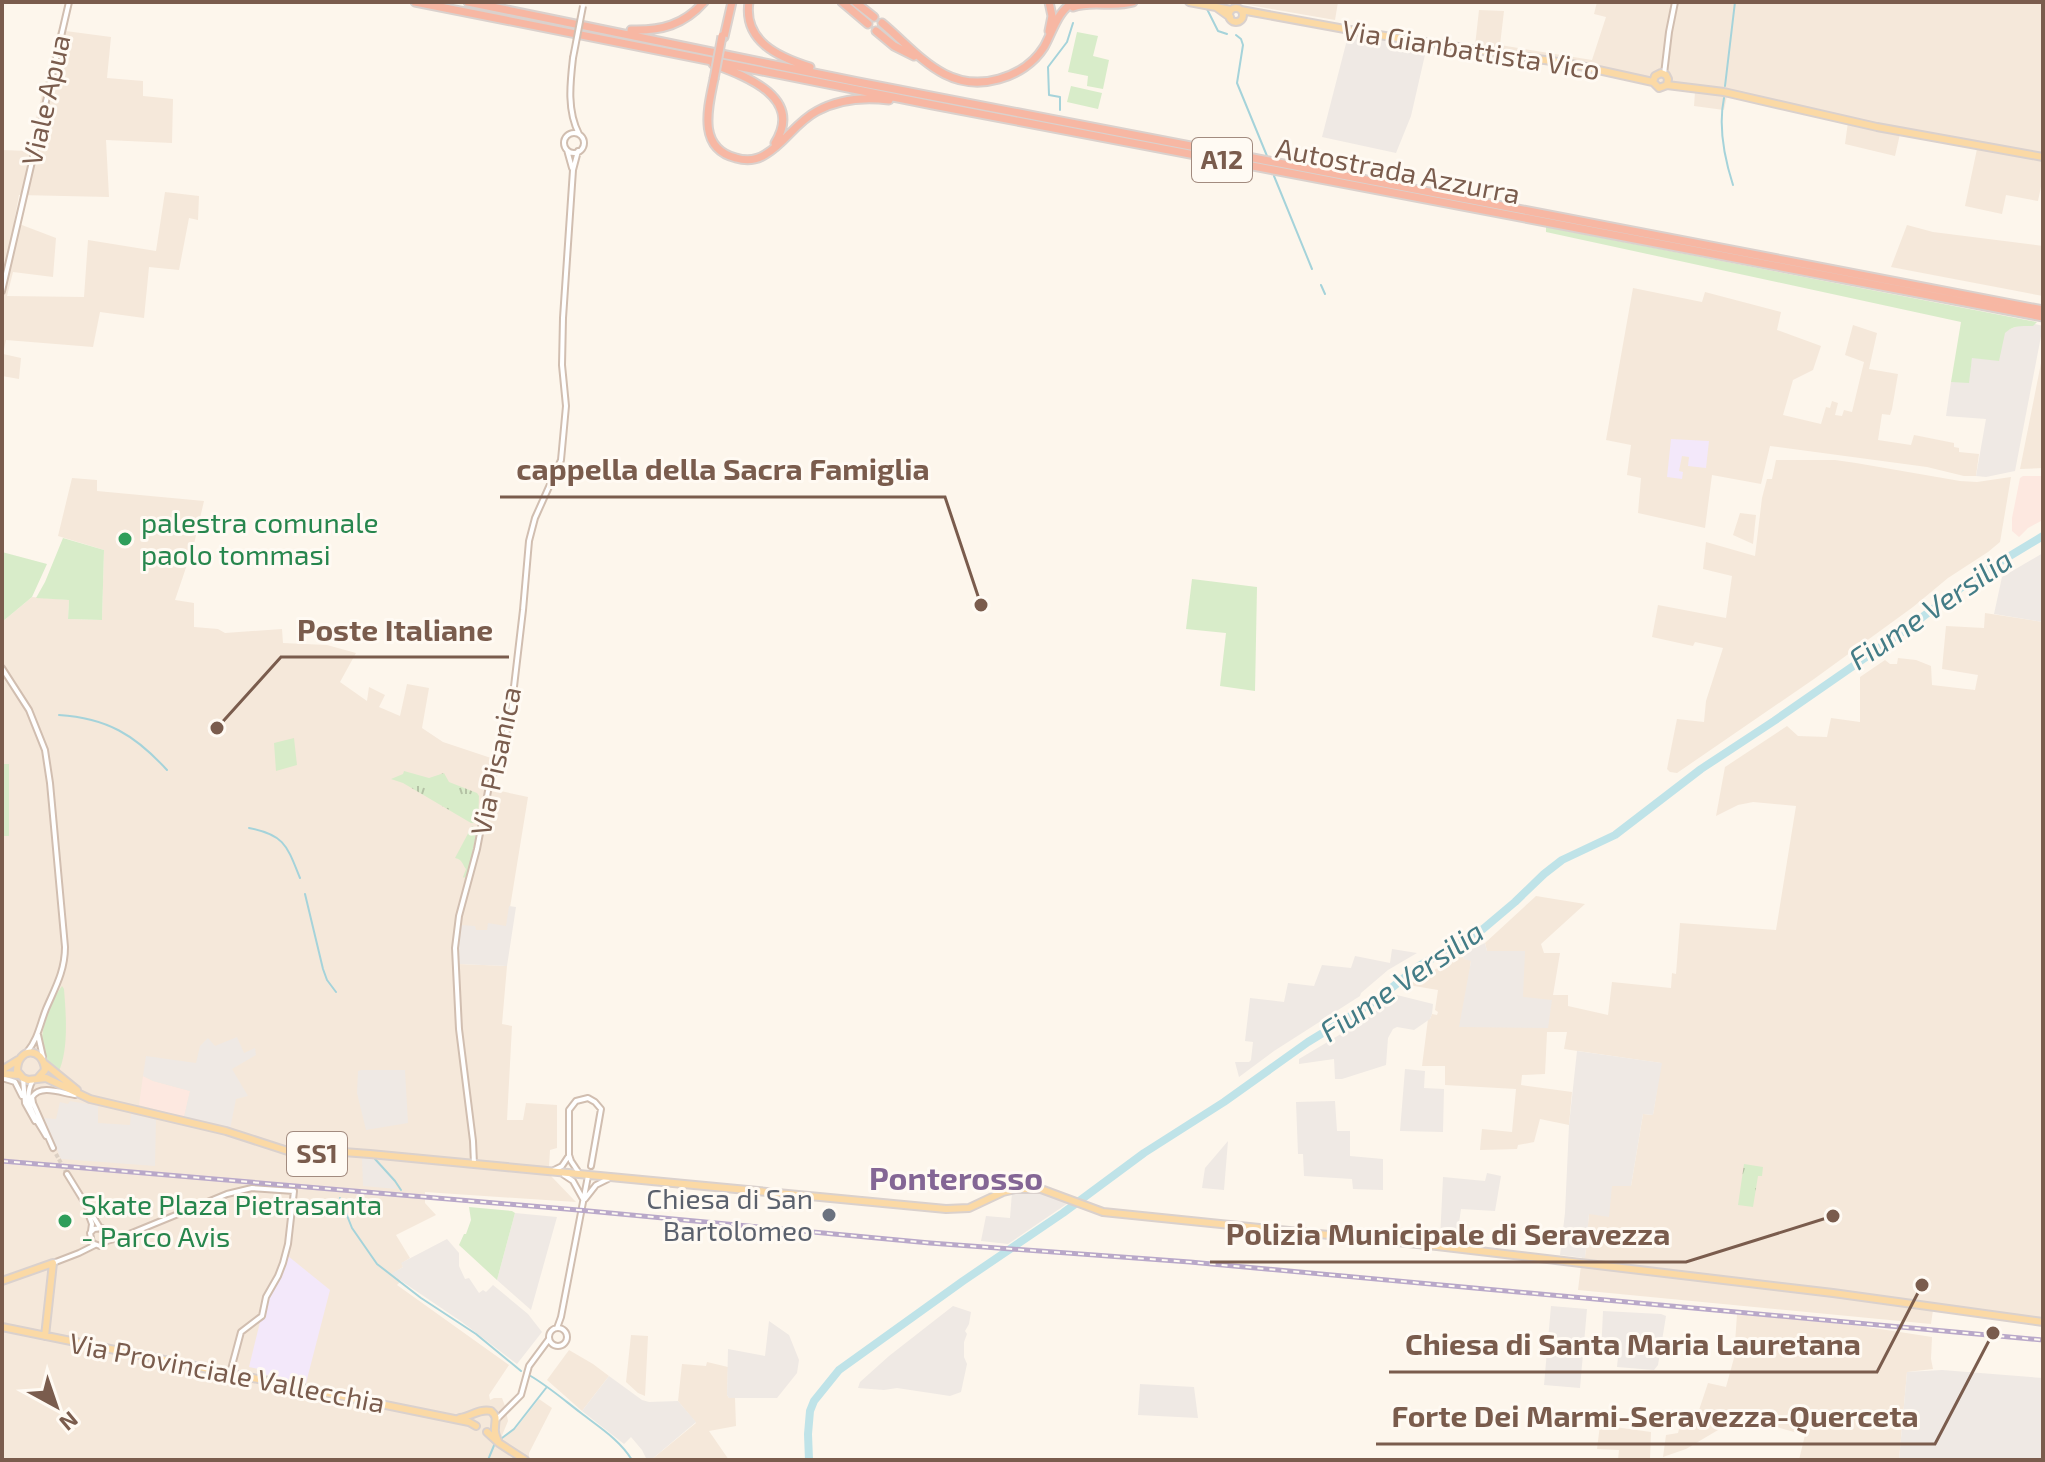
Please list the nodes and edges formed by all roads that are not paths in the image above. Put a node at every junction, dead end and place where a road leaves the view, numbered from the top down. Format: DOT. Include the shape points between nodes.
graph roads {
  1 [pos="69,2"];
  2 [pos="415,2"];
  3 [pos="468,2"];
  4 [pos="704,2"];
  5 [pos="731,2"];
  6 [pos="749,2"];
  7 [pos="842,2"];
  8 [pos="855,2"];
  9 [pos="1049,2"];
  10 [pos="1075,2"];
  11 [pos="1102,2"];
  12 [pos="1116,2"];
  13 [pos="1133,2"];
  14 [pos="1189,2"];
  15 [pos="1675,2"];
  16 [pos="583,4"];
  17 [pos="1231,14"];
  18 [pos="1242,14"];
  19 [pos="874,17"];
  20 [pos="868,24"];
  21 [pos="879,27"];
  22 [pos="605,29"];
  23 [pos="1047,39"];
  24 [pos="692,56"];
  25 [pos="1661,78"];
  26 [pos="715,79"];
  27 [pos="858,82"];
  28 [pos="933,105"];
  29 [pos="572,116"];
  30 [pos="569,134"];
  31 [pos="579,134"];
  32 [pos="567,150"];
  33 [pos="578,151"];
  34 [pos="2043,157"];
  35 [pos="573,170"];
  36 [pos="2,291"];
  37 [pos="2043,310"];
  38 [pos="2030,312"];
  39 [pos="2043,317"];
  40 [pos="2,668"];
  41 [pos="38,1035"];
  42 [pos="26,1053"];
  43 [pos="18,1060"];
  44 [pos="44,1062"];
  45 [pos="2,1074"];
  46 [pos="21,1077"];
  47 [pos="36,1079"];
  48 [pos="79,1095"];
  49 [pos="90,1099"];
  50 [pos="25,1103"];
  51 [pos="42,1129"];
  52 [pos="53,1148"];
  53 [pos="56,1154"];
  54 [pos="569,1155"];
  55 [pos="474,1164"];
  56 [pos="591,1166"];
  57 [pos="551,1171"];
  58 [pos="560,1172"];
  59 [pos="579,1173"];
  60 [pos="67,1174"];
  61 [pos="588,1176"];
  62 [pos="613,1177"];
  63 [pos="584,1201"];
  64 [pos="86,1207"];
  65 [pos="100,1227"];
  66 [pos="91,1231"];
  67 [pos="107,1234"];
  68 [pos="122,1237"];
  69 [pos="90,1240"];
  70 [pos="107,1241"];
  71 [pos="95,1245"];
  72 [pos="79,1253"];
  73 [pos="53,1263"];
  74 [pos="2,1281"];
  75 [pos="561,1317"];
  76 [pos="2043,1322"];
  77 [pos="2,1327"];
  78 [pos="557,1328"];
  79 [pos="566,1331"];
  80 [pos="45,1336"];
  81 [pos="549,1339"];
  82 [pos="554,1346"];
  83 [pos="540,1351"];
  84 [pos="230,1373"];
  85 [pos="477,1414"];
  86 [pos="494,1415"];
  87 [pos="452,1419"];
  88 [pos="476,1426"];
  89 [pos="494,1427"];
  90 [pos="487,1432"];
  91 [pos="499,1443"];
  92 [pos="525,1460"];
  1 -- 36 [label="street, Viale Apua"];
  2 -- 24 [label="highway, Autostrada Azzurra / A12"];
  3 -- 22 [label="highway, Autostrada Azzurra / A12"];
  4 -- 22 [label="highway" via="664,28"];
  5 -- 26 [label="highway, bridge"];
  6 -- 27 [label="highway" via="750,26 771,50"];
  7 -- 20 [label="highway"];
  8 -- 19 [label="highway"];
  9 -- 23 [label="highway"];
  10 -- 23 [label="highway" via="1061,13"];
  11 -- 12 [label="main road"];
  12 -- 13 [label="main road"];
  13 -- 23 [label="highway" via="1074,6"];
  14 -- 17 [label="main road"];
  15 -- 25 [label="street"];
  16 -- 29 [label="street, Via Pisanica, bridge" via="573,58"];
  17 -- 18 [label="main road" via="1236,8"];
  17 -- 18 [label="main road" via="1236,22"];
  18 -- 25 [label="main road, Via Gianbattista Vico"];
  21 -- 23 [label="highway" via="894,46 940,73 986,82 1022,69"];
  22 -- 27 [label="highway, Autostrada Azzurra / A12"];
  24 -- 26 [label="highway" via="745,76 773,96 782,122 770,148 748,157 721,147 710,125"];
  24 -- 28 [label="highway, Autostrada Azzurra / A12"];
  25 -- 34 [label="main road, Via Gianbattista Vico" via="1877,127"];
  26 -- 28 [label="highway" via="707,117 710,135 722,152 741,159 767,154 800,122 839,103 862,99"];
  27 -- 38 [label="highway, Autostrada Azzurra / A12"];
  28 -- 38 [label="highway, Autostrada Azzurra / A12"];
  29 -- 30 [label="street, Via Pisanica"];
  29 -- 31 [label="street, Via Pisanica"];
  30 -- 31 [label="street"];
  30 -- 32 [label="street, Via Pisanica"];
  31 -- 33 [label="street, Via Pisanica" via="583,143"];
  32 -- 33 [label="street"];
  32 -- 35 [label="street, Via Pisanica"];
  33 -- 35 [label="street, Via Pisanica"];
  35 -- 55 [label="street, Via Pisanica" via="561,460 529,541 511,712 488,791 455,948"];
  37 -- 38 [label="highway, Autostrada Azzurra / A12"];
  38 -- 39 [label="highway, Autostrada Azzurra / A12"];
  40 -- 41 [label="street" via="36,724 50,783 65,958"];
  41 -- 42 [label="street"];
  41 -- 44 [label="street"];
  42 -- 43 [label="main road"];
  42 -- 44 [label="main road" via="39,1055"];
  43 -- 45 [label="main road"];
  43 -- 46 [label="main road"];
  44 -- 47 [label="main road"];
  44 -- 49 [label="main road, SS1"];
  45 -- 46 [label="main road"];
  45 -- 50 [label="street" via="15,1082"];
  46 -- 47 [label="main road"];
  46 -- 50 [label="street"];
  47 -- 48 [label="main road"];
  47 -- 51 [label="street" via="27,1099"];
  48 -- 49 [label="main road"];
  48 -- 52 [label="street" via="42,1089 34,1094"];
  49 -- 55 [label="main road, SS1" via="294,1153"];
  50 -- 51 [label="street"];
  51 -- 52 [label="street"];
  52 -- 53 [label="street"];
  54 -- 56 [label="street" via="569,1110 588,1098 601,1109"];
  54 -- 57 [label="street"];
  54 -- 59 [label="street"];
  55 -- 57 [label="main road, SS1"];
  57 -- 58 [label="main road, SS1"];
  58 -- 59 [label="main road, SS1"];
  58 -- 63 [label="street" via="573,1181"];
  59 -- 62 [label="main road, SS1"];
  60 -- 64 [label="street"];
  61 -- 63 [label="street"];
  62 -- 63 [label="street" via="596,1185"];
  62 -- 76 [label="main road, SS1" via="946,1209 969,1208 1016,1189 1041,1189 1103,1212 1437,1246"];
  63 -- 75 [label="street"];
  64 -- 65 [label="street"];
  64 -- 66 [label="street"];
  65 -- 66 [label="street"];
  65 -- 67 [label="street"];
  66 -- 69 [label="street"];
  67 -- 68 [label="street"];
  67 -- 70 [label="street"];
  68 -- 70 [label="street"];
  68 -- 84 [label="street" via="227,1194 252,1188 294,1191 283,1263 262,1316 241,1332"];
  69 -- 71 [label="street"];
  69 -- 72 [label="street"];
  70 -- 71 [label="street"];
  71 -- 72 [label="street"];
  72 -- 73 [label="street"];
  73 -- 74 [label="main road"];
  73 -- 80 [label="main road"];
  75 -- 78 [label="street"];
  75 -- 79 [label="street"];
  77 -- 80 [label="main road, Via Provinciale Vallecchia"];
  78 -- 79 [label="street"];
  78 -- 81 [label="street"];
  79 -- 82 [label="street" via="566,1343"];
  80 -- 84 [label="main road, Via Provinciale Vallecchia"];
  81 -- 82 [label="street"];
  81 -- 83 [label="street"];
  82 -- 83 [label="street"];
  83 -- 86 [label="street" via="529,1366 521,1395"];
  84 -- 87 [label="main road, Via Provinciale Vallecchia"];
  85 -- 86 [label="main road, Via Provinciale Vallecchia" via="486,1409"];
  85 -- 87 [label="main road, Via Provinciale Vallecchia"];
  85 -- 88 [label="main road"];
  86 -- 89 [label="main road"];
  87 -- 88 [label="main road, Via Provinciale Vallecchia"];
  88 -- 90 [label="main road, Via Provinciale Vallecchia"];
  89 -- 90 [label="main road"];
  89 -- 91 [label="main road"];
  90 -- 91 [label="main road, Via Provinciale Vallecchia"];
  91 -- 92 [label="main road, Via Provinciale Vallecchia"];
}
